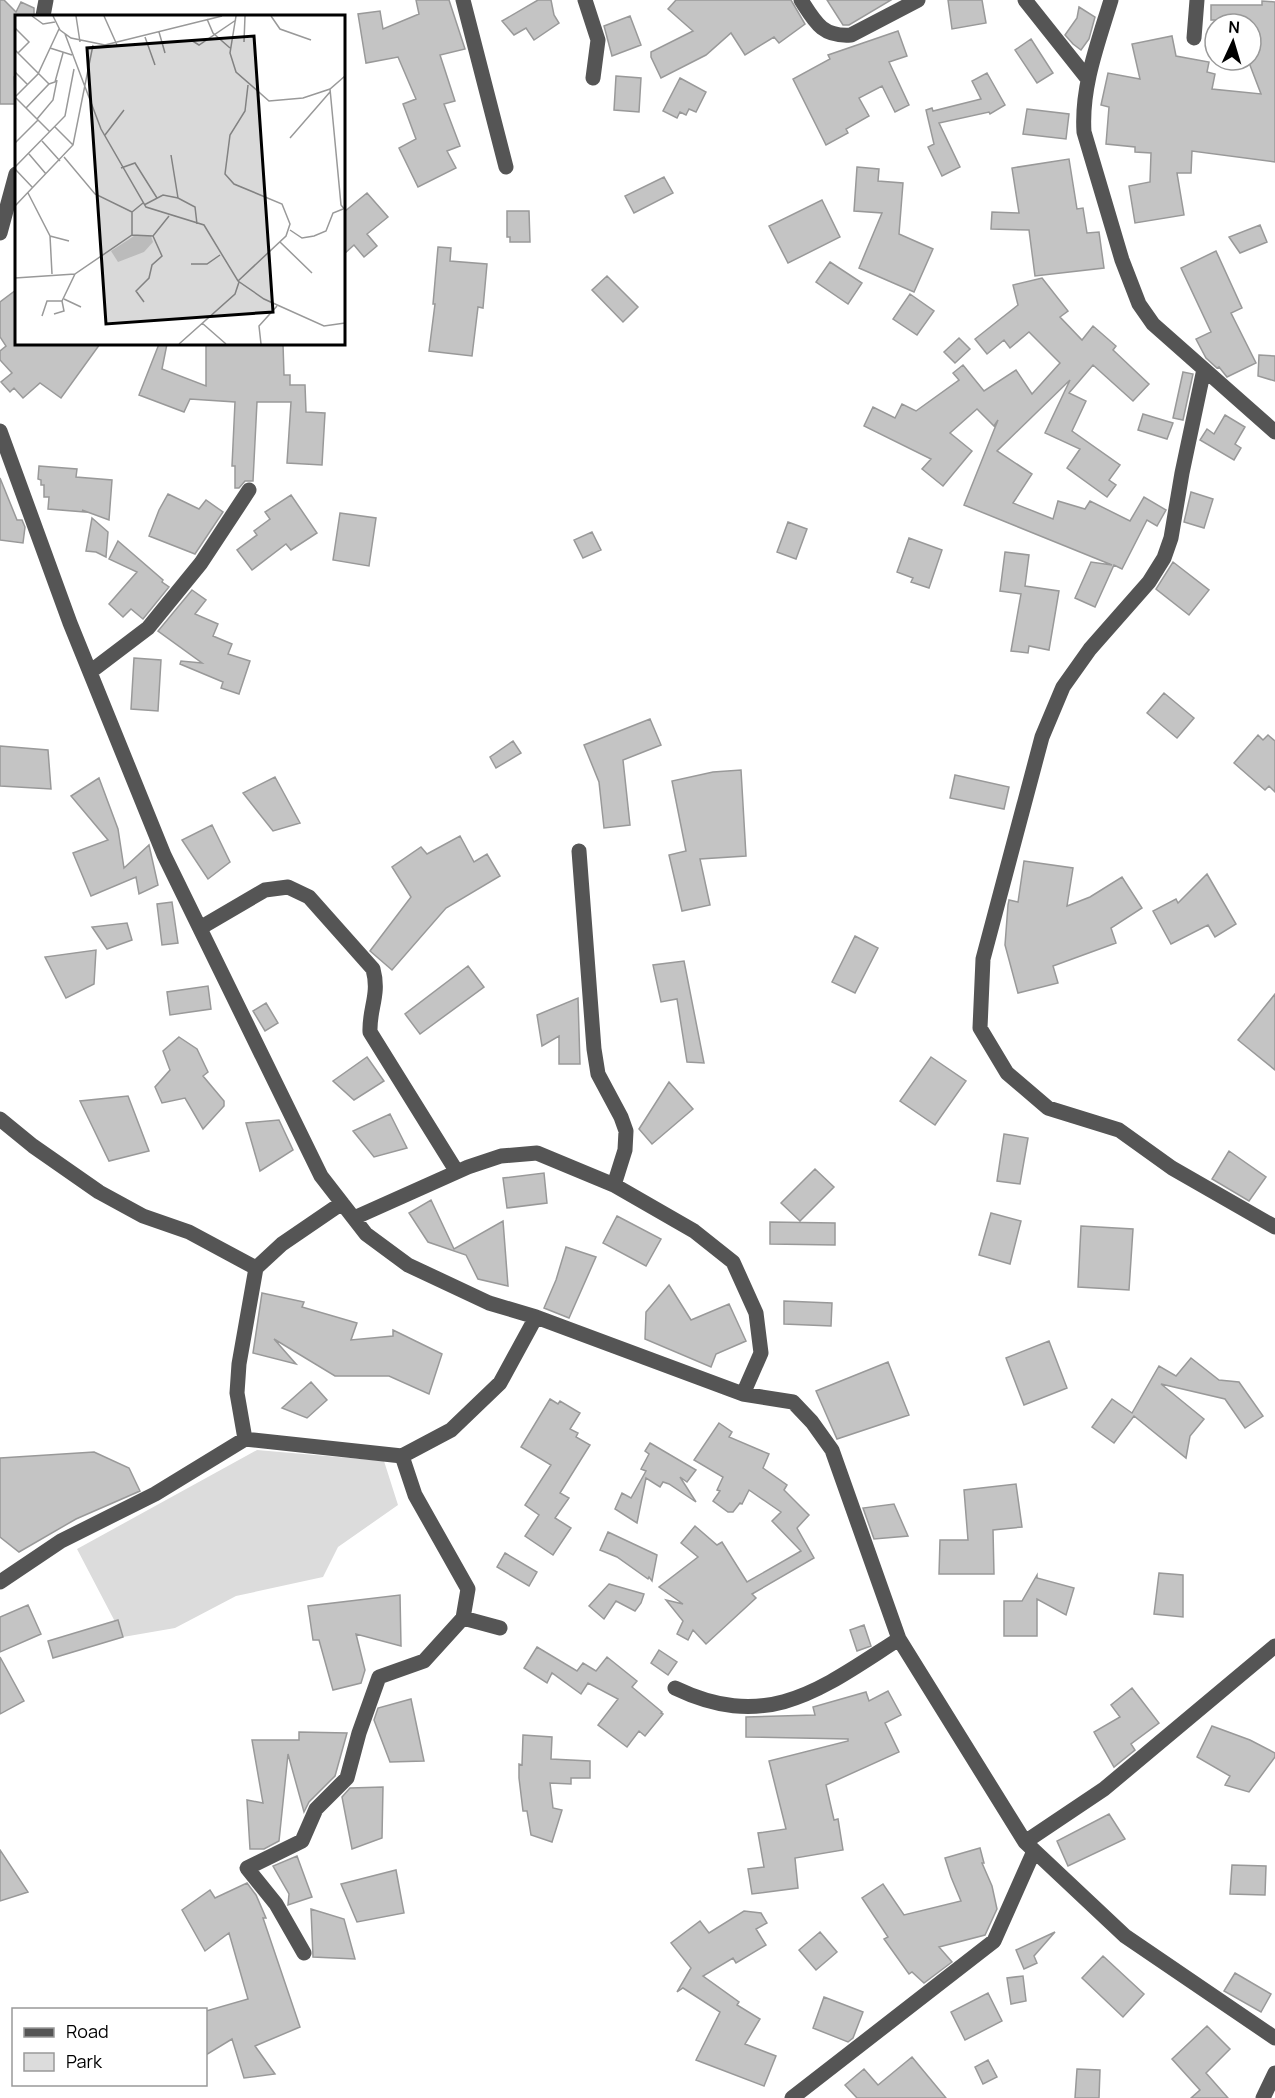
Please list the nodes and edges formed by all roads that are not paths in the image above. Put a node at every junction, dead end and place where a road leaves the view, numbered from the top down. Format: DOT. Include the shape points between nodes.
graph roads {
  1 [pos="46,0"];
  2 [pos="463,0"];
  3 [pos="585,0"];
  4 [pos="801,0"];
  5 [pos="918,0"];
  6 [pos="1025,0"];
  7 [pos="1111,0"];
  8 [pos="1197,0"];
  9 [pos="43,15"];
  10 [pos="1194,38"];
  11 [pos="593,78"];
  12 [pos="1088,78"];
  13 [pos="506,167"];
  14 [pos="15,178"];
  15 [pos="0,233"];
  16 [pos="1204,369"];
  17 [pos="0,430"];
  18 [pos="1275,432"];
  19 [pos="249,490"];
  20 [pos="90,672"];
  21 [pos="579,851"];
  22 [pos="200,928"];
  23 [pos="0,1119"];
  24 [pos="458,1172"];
  25 [pos="614,1185"];
  26 [pos="342,1203"];
  27 [pos="354,1218"];
  28 [pos="1275,1227"];
  29 [pos="256,1268"];
  30 [pos="536,1317"];
  31 [pos="742,1394"];
  32 [pos="245,1439"];
  33 [pos="402,1455"];
  34 [pos="0,1582"];
  35 [pos="463,1618"];
  36 [pos="500,1628"];
  37 [pos="899,1639"];
  38 [pos="1275,1646"];
  39 [pos="675,1688"];
  40 [pos="1030,1847"];
  41 [pos="304,1953"];
  42 [pos="1275,2038"];
  43 [pos="1275,2073"];
  44 [pos="792,2098"];
  45 [pos="1263,2098"];
  1 -- 9 [label="street"];
  2 -- 13 [label="street"];
  3 -- 11 [label="street" via="598,40"];
  4 -- 5 [label="street" via="815,22 827,33 838,36 851,35"];
  6 -- 12 [label="street"];
  7 -- 12 [label="street"];
  8 -- 10 [label="street"];
  12 -- 16 [label="street" via="1084,132 1139,304 1154,324"];
  14 -- 15 [label="street"];
  16 -- 18 [label="street"];
  16 -- 28 [label="street" via="1164,558 1063,687 1042,737 983,959 980,1028 1007,1073 1048,1108 1119,1130 1172,1168"];
  17 -- 20 [label="street"];
  19 -- 20 [label="street" via="201,563 148,628"];
  20 -- 22 [label="street" via="164,855"];
  21 -- 25 [label="street" via="598,1074 626,1131 625,1150"];
  22 -- 24 [label="street" via="265,890 288,887 309,897 373,969 377,983 370,1032"];
  22 -- 26 [label="street" via="321,1176"];
  23 -- 29 [label="street" via="99,1192 143,1215 189,1232"];
  24 -- 25 [label="street" via="501,1156 537,1153"];
  24 -- 27 [label="street"];
  25 -- 31 [label="street" via="694,1231 733,1262 756,1312 761,1353"];
  26 -- 27 [label="street"];
  26 -- 29 [label="street" via="282,1244"];
  27 -- 30 [label="street" via="366,1234 408,1265 489,1303"];
  29 -- 32 [label="street" via="237,1393"];
  30 -- 31 [label="street"];
  30 -- 33 [label="street" via="500,1383 451,1430"];
  31 -- 37 [label="street" via="793,1402 832,1450"];
  32 -- 33 [label="street"];
  32 -- 34 [label="street" via="155,1494 61,1541"];
  33 -- 35 [label="street" via="415,1495 468,1589"];
  35 -- 36 [label="street"];
  35 -- 41 [label="street" via="424,1660 379,1677 347,1778 316,1809 302,1841 247,1868 276,1904"];
  37 -- 39 [label="street" via="801,1698 755,1707 714,1702"];
  37 -- 40 [label="street"];
  38 -- 40 [label="street"];
  40 -- 42 [label="street" via="1125,1936"];
  40 -- 44 [label="street" via="994,1941"];
  43 -- 45 [label="street"];
}
